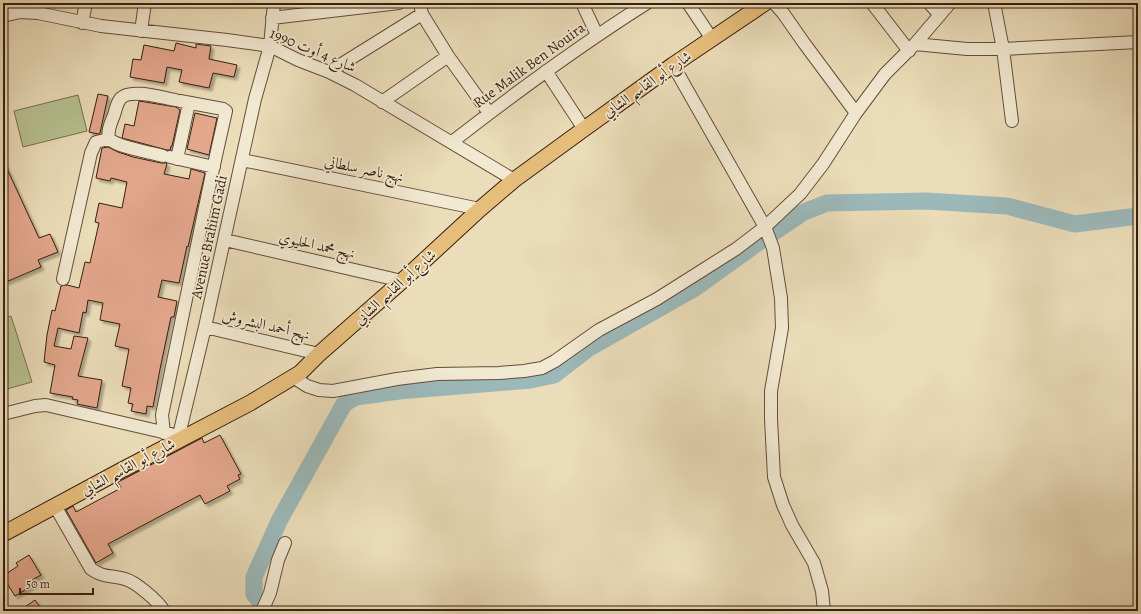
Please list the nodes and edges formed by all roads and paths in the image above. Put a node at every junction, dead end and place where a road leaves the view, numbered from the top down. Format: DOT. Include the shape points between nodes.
graph roads {
  1 [pos="8,3"];
  2 [pos="86,3"];
  3 [pos="145,3"];
  4 [pos="274,3"];
  5 [pos="399,3"];
  6 [pos="582,3"];
  7 [pos="647,3"];
  8 [pos="688,3"];
  9 [pos="765,3"];
  10 [pos="774,3"];
  11 [pos="872,3"];
  12 [pos="929,3"];
  13 [pos="950,3"];
  14 [pos="994,3"];
  15 [pos="421,9"];
  16 [pos="940,15"];
  17 [pos="4,16"];
  18 [pos="272,18"];
  19 [pos="82,23"];
  20 [pos="140,31"];
  21 [pos="597,35"];
  22 [pos="712,39"];
  23 [pos="1138,42"];
  24 [pos="270,46"];
  25 [pos="912,47"];
  26 [pos="1003,50"];
  27 [pos="448,56"];
  28 [pos="673,65"];
  29 [pos="546,71"];
  30 [pos="329,72"];
  31 [pos="181,101"];
  32 [pos="382,102"];
  33 [pos="489,113"];
  34 [pos="856,113"];
  35 [pos="1012,121"];
  36 [pos="584,128"];
  37 [pos="109,139"];
  38 [pos="452,142"];
  39 [pos="170,157"];
  40 [pos="242,160"];
  41 [pos="214,167"];
  42 [pos="514,180"];
  43 [pos="480,209"];
  44 [pos="766,231"];
  45 [pos="225,240"];
  46 [pos="64,279"];
  47 [pos="402,281"];
  48 [pos="205,328"];
  49 [pos="319,354"];
  50 [pos="293,377"];
  51 [pos="3,414"];
  52 [pos="164,432"];
  53 [pos="182,436"];
  54 [pos="55,506"];
  55 [pos="3,534"];
  56 [pos="285,543"];
  57 [pos="164,611"];
  58 [pos="262,611"];
  59 [pos="824,611"];
  1 -- 17 [label="street"];
  2 -- 19 [label="street"];
  3 -- 20 [label="street"];
  4 -- 18 [label="street, Avenue Brahim Gadi"];
  5 -- 18 [label="street"];
  6 -- 21 [label="street"];
  7 -- 21 [label="street, Rue Malik Ben Nouira"];
  8 -- 22 [label="street"];
  9 -- 22 [label="main road, شارع أبو القاسم الشابي"];
  10 -- 34 [label="street"];
  11 -- 25 [label="street"];
  12 -- 16 [label="street"];
  13 -- 16 [label="street"];
  14 -- 26 [label="street"];
  15 -- 27 [label="street"];
  15 -- 30 [label="street"];
  16 -- 25 [label="street"];
  17 -- 19 [label="street, شارع 4 أوت 1990" via="28,12"];
  18 -- 24 [label="street, Avenue Brahim Gadi"];
  19 -- 20 [label="street, شارع 4 أوت 1990"];
  20 -- 24 [label="street, شارع 4 أوت 1990"];
  21 -- 29 [label="street, Rue Malik Ben Nouira"];
  22 -- 28 [label="main road, شارع أبو القاسم الشابي"];
  23 -- 26 [label="street"];
  24 -- 30 [label="street, شارع 4 أوت 1990"];
  24 -- 40 [label="street, Avenue Brahim Gadi"];
  25 -- 26 [label="street"];
  25 -- 34 [label="street" via="885,74"];
  26 -- 35 [label="street"];
  27 -- 32 [label="street"];
  27 -- 33 [label="street"];
  28 -- 36 [label="main road, شارع أبو القاسم الشابي"];
  28 -- 44 [label="street"];
  29 -- 33 [label="street, Rue Malik Ben Nouira"];
  29 -- 36 [label="street"];
  30 -- 32 [label="street, شارع 4 أوت 1990"];
  31 -- 37 [label="street" via="126,94 118,101 109,130"];
  31 -- 39 [label="street"];
  31 -- 41 [label="street" via="226,111"];
  32 -- 38 [label="street, شارع 4 أوت 1990"];
  33 -- 38 [label="street, Rue Malik Ben Nouira"];
  34 -- 44 [label="street" via="823,164"];
  36 -- 42 [label="main road, شارع أبو القاسم الشابي"];
  37 -- 39 [label="street" via="133,149"];
  37 -- 46 [label="street" via="96,142 90,153"];
  38 -- 42 [label="street, شارع 4 أوت 1990"];
  39 -- 41 [label="street"];
  40 -- 43 [label="street, نهج ناصر سلطاني"];
  40 -- 45 [label="street, Avenue Brahim Gadi"];
  41 -- 52 [label="street" via="162,415"];
  42 -- 43 [label="main road, شارع أبو القاسم الشابي"];
  43 -- 47 [label="main road, شارع أبو القاسم الشابي"];
  44 -- 50 [label="street" via="657,299 599,330 542,368 499,373 437,374 333,391 307,386"];
  44 -- 59 [label="street" via="773,248 781,298 782,328 771,391 774,477 792,525 814,563 822,591"];
  45 -- 47 [label="street, نهج محمد الحليوي"];
  45 -- 48 [label="street, Avenue Brahim Gadi"];
  47 -- 49 [label="main road, شارع أبو القاسم الشابي"];
  48 -- 49 [label="street, نهج أحمد البشروش"];
  48 -- 53 [label="street, Avenue Brahim Gadi"];
  49 -- 50 [label="main road, شارع أبو القاسم الشابي"];
  50 -- 53 [label="main road, شارع أبو القاسم الشابي" via="250,403"];
  51 -- 52 [label="street" via="46,405"];
  52 -- 53 [label="street"];
  53 -- 54 [label="main road, شارع أبو القاسم الشابي"];
  54 -- 55 [label="main road, شارع أبو القاسم الشابي"];
  54 -- 57 [label="street" via="91,569 106,576 131,581"];
  56 -- 58 [label="street"];
}
